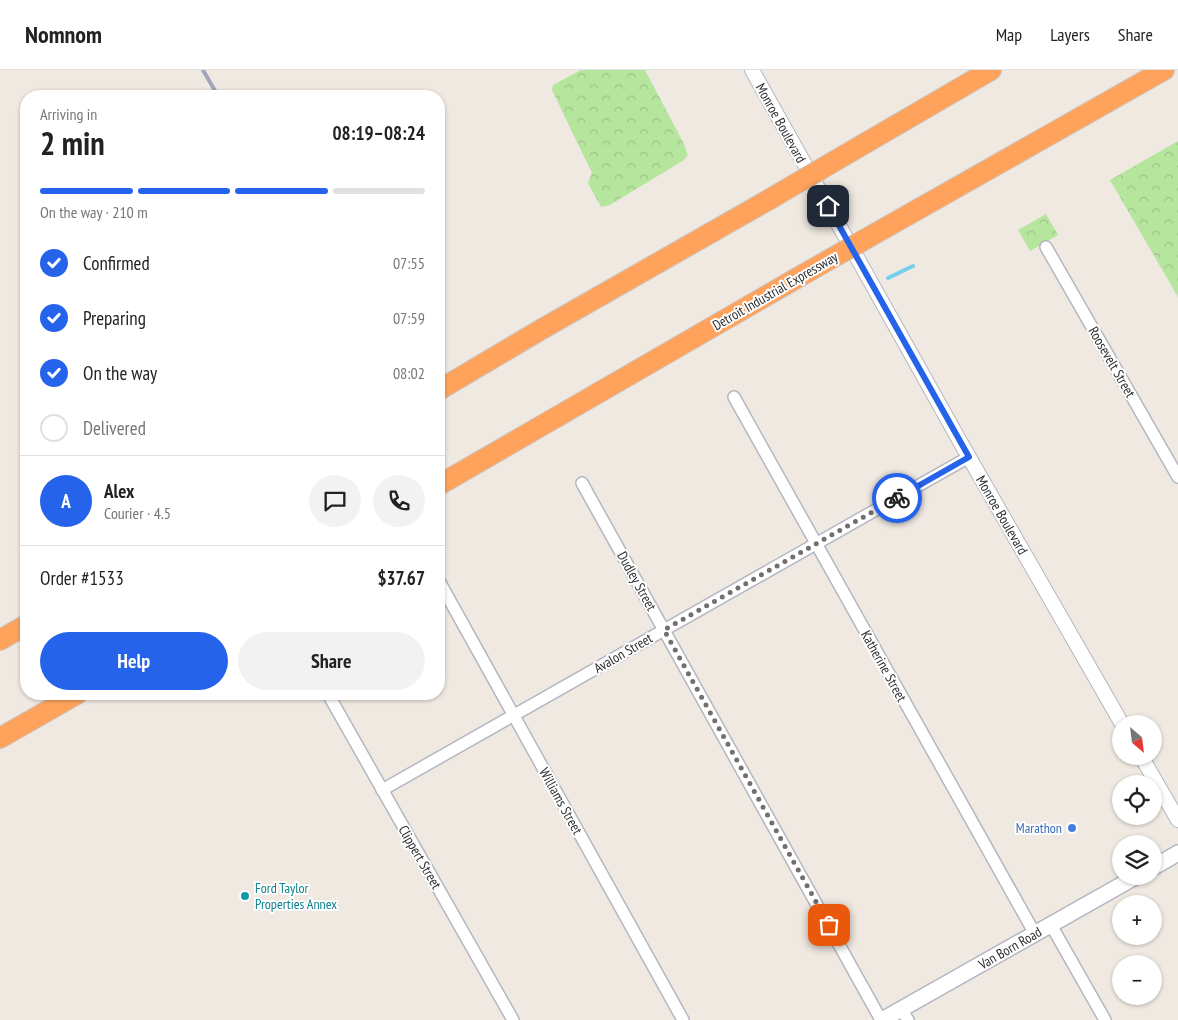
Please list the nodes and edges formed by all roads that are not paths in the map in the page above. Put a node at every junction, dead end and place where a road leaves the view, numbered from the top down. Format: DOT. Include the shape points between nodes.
graph roads {
  1 [pos="752,70"];
  2 [pos="992,70"];
  3 [pos="1164,70"];
  4 [pos="1046,247"];
  5 [pos="445,386"];
  6 [pos="734,397"];
  7 [pos="969,457"];
  8 [pos="1178,477"];
  9 [pos="445,482"];
  10 [pos="582,483"];
  11 [pos="816,544"];
  12 [pos="445,592"];
  13 [pos="20,628"];
  14 [pos="664,630"];
  15 [pos="0,640"];
  16 [pos="67,700"];
  17 [pos="331,700"];
  18 [pos="514,715"];
  19 [pos="1117,715"];
  20 [pos="0,738"];
  21 [pos="1146,765"];
  22 [pos="382,790"];
  23 [pos="1178,820"];
  24 [pos="1178,853"];
  25 [pos="1162,862"];
  26 [pos="1121,885"];
  27 [pos="1051,925"];
  28 [pos="1035,934"];
  29 [pos="904,1015"];
  30 [pos="513,1020"];
  31 [pos="683,1020"];
  32 [pos="882,1020"];
  33 [pos="1105,1020"];
  1 -- 7 [label="street, Monroe Boulevard"];
  2 -- 5 [label="highway, bridge"];
  3 -- 9 [label="highway, Detroit Industrial Expressway, bridge"];
  4 -- 8 [label="street, Roosevelt Street"];
  6 -- 11 [label="street, Katherine Street"];
  7 -- 11 [label="street, Avalon Street"];
  7 -- 19 [label="street, Monroe Boulevard"];
  10 -- 14 [label="street, Dudley Street"];
  11 -- 14 [label="street, Avalon Street"];
  11 -- 28 [label="street, Katherine Street"];
  12 -- 18 [label="street, Williams Street"];
  13 -- 15 [label="highway"];
  14 -- 18 [label="street, Avalon Street"];
  14 -- 32 [label="street, Dudley Street"];
  16 -- 20 [label="highway"];
  17 -- 22 [label="street, Clippert Street"];
  18 -- 22 [label="street, Avalon Street"];
  18 -- 31 [label="street, Williams Street"];
  21 -- 23 [label="street"];
  22 -- 30 [label="street, Clippert Street"];
  24 -- 25 [label="main road"];
  26 -- 27 [label="main road, Van Born Road"];
  27 -- 28 [label="main road, Van Born Road"];
  27 -- 33 [label="street"];
  28 -- 29 [label="main road, Van Born Road"];
  29 -- 32 [label="main road, Van Born Road"];
}
